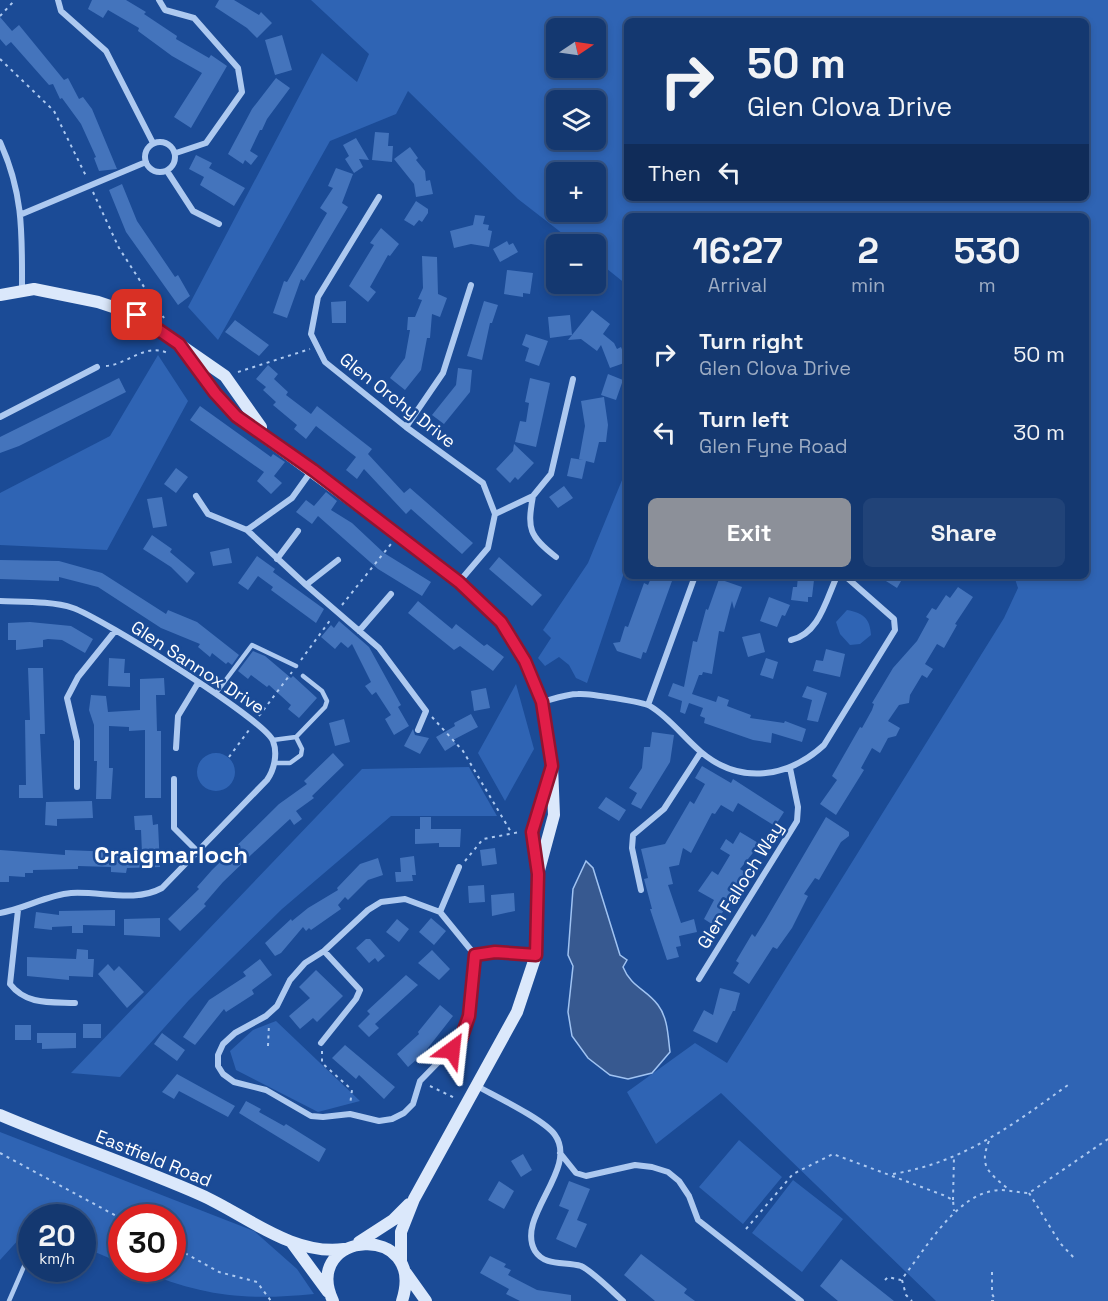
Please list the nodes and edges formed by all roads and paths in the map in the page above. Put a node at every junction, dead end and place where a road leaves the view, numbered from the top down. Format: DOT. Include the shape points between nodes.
graph roads {
  1 [pos="15,0"];
  2 [pos="57,0"];
  3 [pos="159,0"];
  4 [pos="0,16"];
  5 [pos="0,59"];
  6 [pos="0,142"];
  7 [pos="153,143"];
  8 [pos="176,153"];
  9 [pos="146,162"];
  10 [pos="167,171"];
  11 [pos="90,186"];
  12 [pos="379,197"];
  13 [pos="22,214"];
  14 [pos="219,224"];
  15 [pos="471,285"];
  16 [pos="22,291"];
  17 [pos="0,295"];
  18 [pos="165,319"];
  19 [pos="179,344"];
  20 [pos="315,347"];
  21 [pos="195,363"];
  22 [pos="98,367"];
  23 [pos="225,376"];
  24 [pos="573,378"];
  25 [pos="0,417"];
  26 [pos="406,428"];
  27 [pos="270,439"];
  28 [pos="313,470"];
  29 [pos="196,496"];
  30 [pos="533,496"];
  31 [pos="495,514"];
  32 [pos="247,530"];
  33 [pos="298,531"];
  34 [pos="398,535"];
  35 [pos="556,557"];
  36 [pos="277,559"];
  37 [pos="338,560"];
  38 [pos="694,579"];
  39 [pos="836,579"];
  40 [pos="848,579"];
  41 [pos="459,582"];
  42 [pos="306,585"];
  43 [pos="392,594"];
  44 [pos="0,601"];
  45 [pos="337,612"];
  46 [pos="115,631"];
  47 [pos="359,631"];
  48 [pos="791,640"];
  49 [pos="296,666"];
  50 [pos="303,676"];
  51 [pos="198,682"];
  52 [pos="216,693"];
  53 [pos="542,702"];
  54 [pos="648,705"];
  55 [pos="426,711"];
  56 [pos="255,721"];
  57 [pos="418,730"];
  58 [pos="296,737"];
  59 [pos="273,740"];
  60 [pos="176,748"];
  61 [pos="701,752"];
  62 [pos="229,757"];
  63 [pos="274,763"];
  64 [pos="552,766"];
  65 [pos="790,768"];
  66 [pos="174,779"];
  67 [pos="77,787"];
  68 [pos="511,832"];
  69 [pos="532,832"];
  70 [pos="197,851"];
  71 [pos="459,867"];
  72 [pos="538,874"];
  73 [pos="641,890"];
  74 [pos="18,910"];
  75 [pos="440,912"];
  76 [pos="0,913"];
  77 [pos="324,951"];
  78 [pos="475,955"];
  79 [pos="536,955"];
  80 [pos="699,979"];
  81 [pos="75,1003"];
  82 [pos="270,1012"];
  83 [pos="321,1043"];
  84 [pos="268,1046"];
  85 [pos="420,1081"];
  86 [pos="1068,1085"];
  87 [pos="477,1086"];
  88 [pos="467,1104"];
  89 [pos="350,1114"];
  90 [pos="0,1115"];
  91 [pos="1108,1139"];
  92 [pos="989,1141"];
  93 [pos="0,1153"];
  94 [pos="560,1153"];
  95 [pos="954,1156"];
  96 [pos="890,1174"];
  97 [pos="1008,1189"];
  98 [pos="1029,1193"];
  99 [pos="414,1199"];
  100 [pos="953,1200"];
  101 [pos="108,1211"];
  102 [pos="954,1213"];
  103 [pos="746,1229"];
  104 [pos="291,1242"];
  105 [pos="349,1247"];
  106 [pos="186,1254"];
  107 [pos="1076,1260"];
  108 [pos="402,1266"];
  109 [pos="992,1272"];
  110 [pos="18,1280"];
  111 [pos="885,1280"];
  112 [pos="901,1280"];
  113 [pos="333,1300"];
  114 [pos="9,1301"];
  115 [pos="271,1301"];
  116 [pos="402,1301"];
  117 [pos="426,1301"];
  118 [pos="623,1301"];
  119 [pos="801,1301"];
  120 [pos="912,1301"];
  121 [pos="993,1301"];
  1 -- 4 [label="path"];
  2 -- 7 [label="street" via="61,11 106,51"];
  3 -- 8 [label="street" via="165,10 194,18 238,68 242,92 206,143"];
  5 -- 11 [label="path" via="54,111"];
  6 -- 13 [label="street" via="10,164"];
  7 -- 8 [label="street" via="163,141"];
  7 -- 9 [label="street" via="147,148"];
  8 -- 10 [label="street" via="175,162"];
  9 -- 10 [label="street" via="155,171"];
  9 -- 11 [label="street"];
  10 -- 14 [label="street" via="193,211"];
  11 -- 13 [label="street"];
  11 -- 18 [label="path" via="119,248"];
  12 -- 20 [label="street" via="318,297 311,334"];
  13 -- 16 [label="street"];
  15 -- 26 [label="street" via="443,373"];
  16 -- 17 [label="street"];
  16 -- 19 [label="street" via="34,289 98,302 137,315"];
  19 -- 21 [label="street"];
  19 -- 23 [label="street"];
  20 -- 23 [label="path"];
  20 -- 26 [label="street, Glen Orchy Drive" via="325,362"];
  21 -- 22 [label="path" via="159,349 148,349 116,365"];
  21 -- 27 [label="street" via="236,416"];
  22 -- 25 [label="street"];
  23 -- 27 [label="street" via="242,405"];
  24 -- 30 [label="street" via="551,474"];
  26 -- 31 [label="street, Glen Orchy Drive" via="483,483"];
  27 -- 28 [label="street"];
  28 -- 32 [label="street" via="292,498"];
  28 -- 34 [label="street"];
  29 -- 32 [label="street" via="208,514"];
  30 -- 31 [label="street"];
  30 -- 35 [label="street" via="528,523 536,542"];
  31 -- 41 [label="street" via="488,548"];
  32 -- 36 [label="street"];
  33 -- 36 [label="street"];
  34 -- 41 [label="street"];
  34 -- 45 [label="path"];
  36 -- 42 [label="street"];
  37 -- 42 [label="street"];
  38 -- 54 [label="street"];
  39 -- 48 [label="street" via="812,631"];
  40 -- 65 [label="street" via="894,619 896,630 824,745"];
  41 -- 53 [label="street" via="501,622 525,661"];
  42 -- 45 [label="street"];
  43 -- 47 [label="street"];
  44 -- 46 [label="street, Glen Sannox Drive" via="72,608"];
  45 -- 47 [label="street"];
  45 -- 49 [label="path"];
  46 -- 51 [label="street, Glen Sannox Drive"];
  46 -- 67 [label="street" via="78,677 67,698 77,741"];
  47 -- 55 [label="street" via="379,648"];
  49 -- 52 [label="lane" via="252,645"];
  49 -- 56 [label="path"];
  50 -- 58 [label="lane" via="322,691 327,701"];
  51 -- 52 [label="street, Glen Sannox Drive"];
  51 -- 60 [label="street" via="178,716"];
  52 -- 56 [label="street, Glen Sannox Drive"];
  53 -- 54 [label="street" via="578,693"];
  53 -- 64 [label="street"];
  54 -- 61 [label="street"];
  55 -- 57 [label="street"];
  55 -- 68 [label="path" via="463,751"];
  56 -- 59 [label="street, Glen Sannox Drive"];
  56 -- 62 [label="path"];
  58 -- 59 [label="lane"];
  58 -- 63 [label="lane" via="301,755 291,763"];
  59 -- 63 [label="street, Glen Sannox Drive"];
  61 -- 65 [label="street" via="744,774"];
  61 -- 73 [label="street" via="664,808 633,836"];
  63 -- 70 [label="street" via="267,780"];
  64 -- 69 [label="street"];
  64 -- 72 [label="street" via="554,815"];
  65 -- 80 [label="street, Glen Falloch Way" via="797,821"];
  66 -- 70 [label="street" via="174,828"];
  68 -- 69 [label="path"];
  68 -- 71 [label="path" via="483,840"];
  69 -- 72 [label="street"];
  70 -- 74 [label="street" via="162,888 148,896 72,893"];
  71 -- 75 [label="street"];
  72 -- 79 [label="street"];
  74 -- 76 [label="street"];
  74 -- 81 [label="street" via="10,984 28,999"];
  75 -- 77 [label="street" via="405,899 381,902"];
  75 -- 78 [label="street"];
  77 -- 82 [label="street" via="304,963"];
  77 -- 83 [label="street" via="360,990"];
  78 -- 79 [label="street"];
  78 -- 85 [label="street" via="466,1029 457,1044"];
  79 -- 87 [label="street" via="517,1012"];
  82 -- 84 [label="path"];
  82 -- 89 [label="street" via="223,1044 218,1066 223,1074 234,1082 266,1090 311,1116"];
  83 -- 89 [label="path" via="322,1063 351,1090"];
  85 -- 88 [label="path"];
  85 -- 89 [label="street" via="413,1104 392,1119 379,1121"];
  86 -- 92 [label="path"];
  87 -- 88 [label="street"];
  87 -- 94 [label="street" via="549,1129"];
  88 -- 99 [label="street"];
  90 -- 104 [label="street, Eastfield Road" via="202,1195"];
  91 -- 98 [label="path"];
  92 -- 95 [label="path"];
  92 -- 97 [label="path" via="985,1164 990,1174"];
  93 -- 101 [label="path"];
  94 -- 118 [label="street" via="530,1242 536,1254 552,1263 582,1267"];
  94 -- 119 [label="street" via="576,1173 586,1176 634,1166 668,1172 689,1196 698,1220"];
  95 -- 96 [label="path" via="912,1171"];
  95 -- 100 [label="path"];
  96 -- 100 [label="path"];
  96 -- 103 [label="path" via="833,1154 793,1174"];
  97 -- 98 [label="path"];
  97 -- 102 [label="path" via="977,1195"];
  98 -- 107 [label="path" via="1060,1243"];
  99 -- 105 [label="street" via="393,1220"];
  99 -- 108 [label="street" via="401,1232"];
  100 -- 102 [label="path"];
  102 -- 112 [label="path"];
  104 -- 105 [label="street, Eastfield Road" via="322,1250"];
  104 -- 113 [label="street, Eastfield Road"];
  105 -- 108 [label="street, Eastfield Road" via="374,1243 386,1248"];
  105 -- 113 [label="street" via="335,1260 329,1275"];
  106 -- 115 [label="path" via="219,1272 257,1282"];
  108 -- 116 [label="street" via="406,1289"];
  108 -- 117 [label="street"];
  109 -- 121 [label="path"];
  110 -- 114 [label="lane"];
  111 -- 112 [label="path" via="888,1276"];
  112 -- 120 [label="path"];
}
